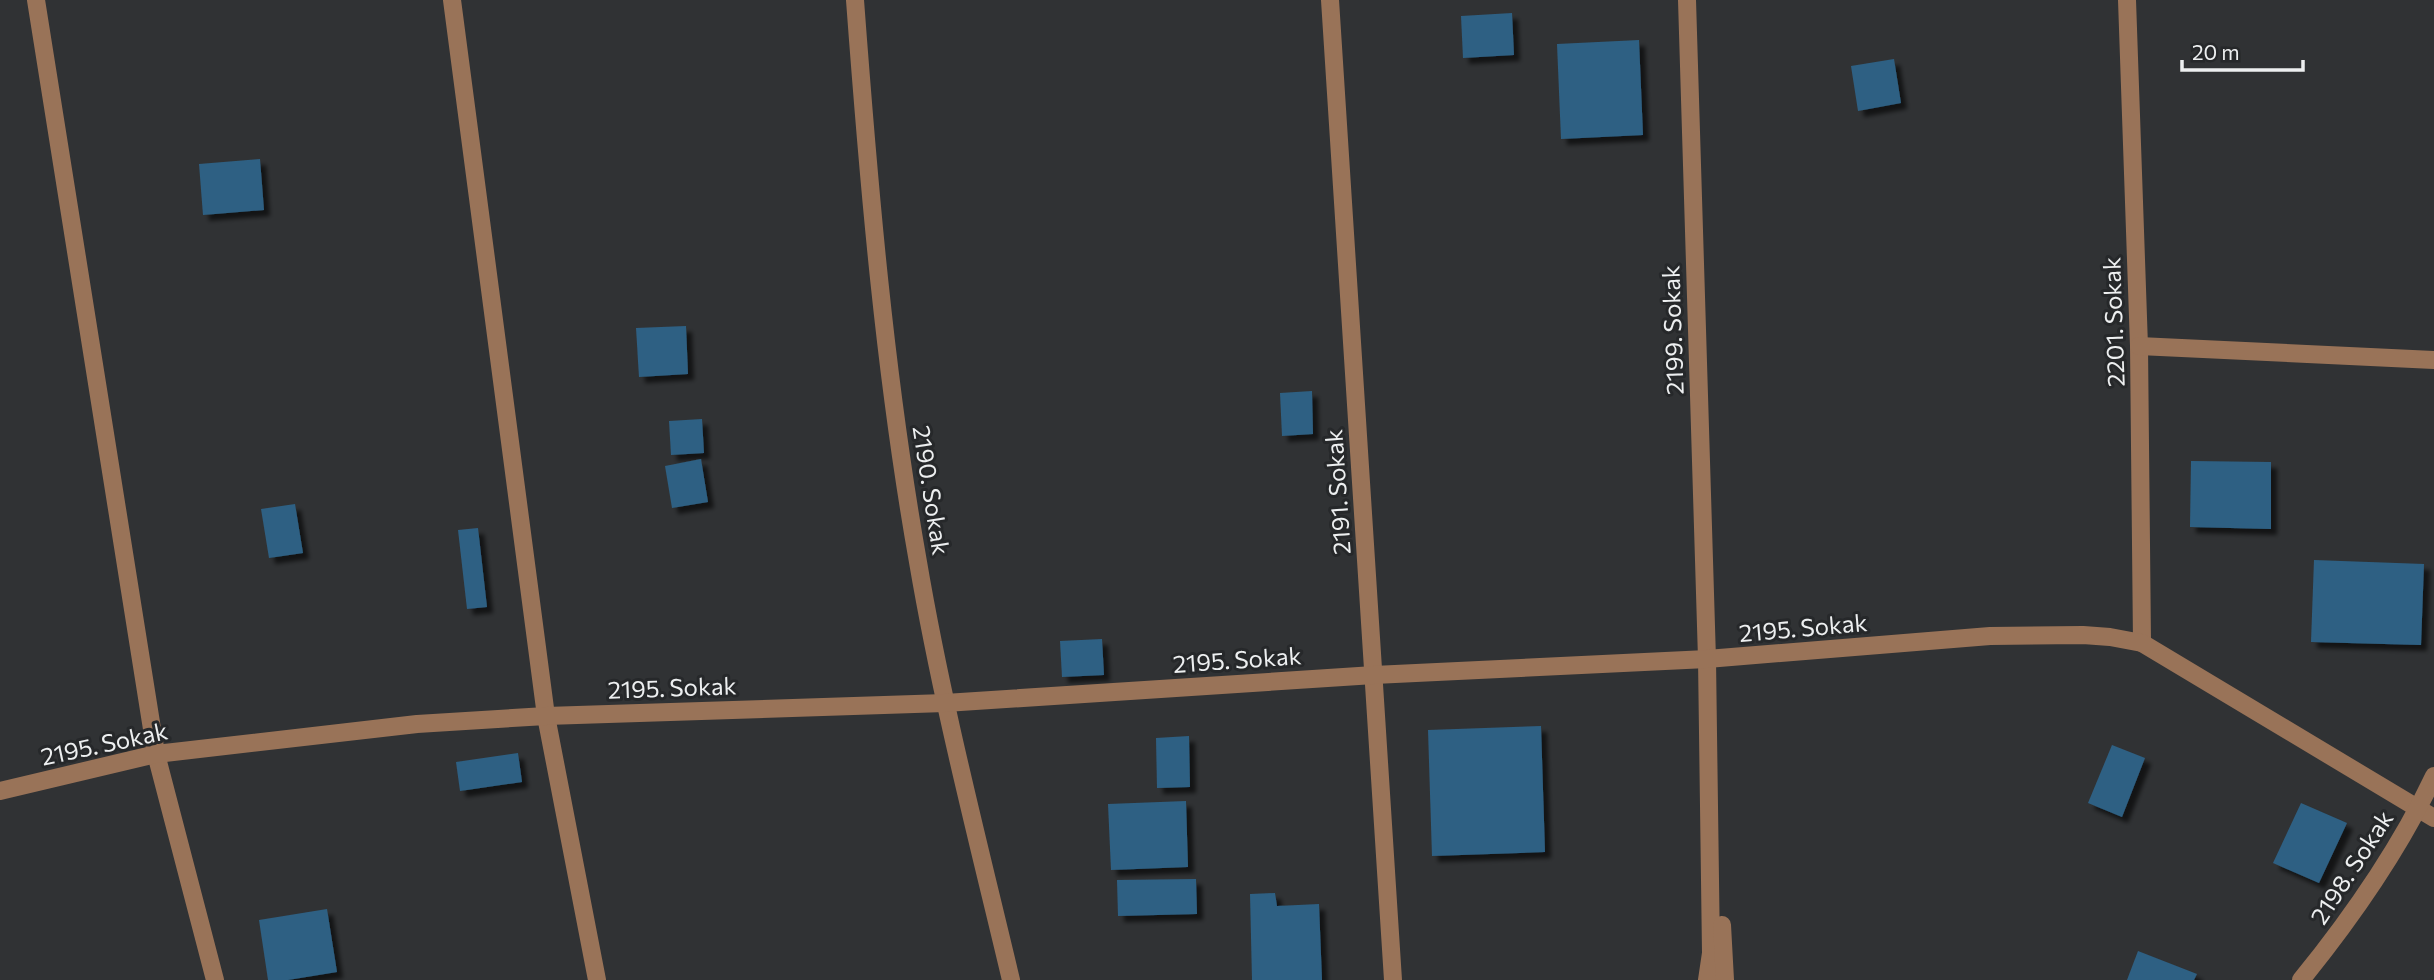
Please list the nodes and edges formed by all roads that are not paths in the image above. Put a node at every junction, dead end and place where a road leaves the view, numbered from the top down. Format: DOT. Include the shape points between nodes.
graph roads {
  1 [pos="36,0"];
  2 [pos="452,0"];
  3 [pos="855,0"];
  4 [pos="1331,0"];
  5 [pos="1687,0"];
  6 [pos="2127,0"];
  7 [pos="2139,346"];
  8 [pos="2434,360"];
  9 [pos="2142,643"];
  10 [pos="1707,659"];
  11 [pos="1374,675"];
  12 [pos="945,703"];
  13 [pos="546,716"];
  14 [pos="156,754"];
  15 [pos="2434,776"];
  16 [pos="0,791"];
  17 [pos="2426,813"];
  18 [pos="215,980"];
  19 [pos="597,980"];
  20 [pos="1011,980"];
  21 [pos="1393,980"];
  22 [pos="1707,980"];
  23 [pos="1725,980"];
  24 [pos="2301,980"];
  1 -- 14 [label="street"];
  2 -- 13 [label="street"];
  3 -- 12 [label="street, 2190. Sokak" via="874,235 895,417"];
  4 -- 11 [label="street, 2191. Sokak"];
  5 -- 10 [label="street, 2199. Sokak"];
  6 -- 7 [label="street, 2201. Sokak"];
  7 -- 8 [label="street"];
  7 -- 9 [label="street, 2201. Sokak"];
  9 -- 10 [label="street, 2195. Sokak" via="2083,635 1990,636"];
  9 -- 17 [label="street, 2195. Sokak"];
  10 -- 11 [label="street, 2195. Sokak"];
  10 -- 22 [label="street, 2199. Sokak"];
  10 -- 23 [label="street, 2199. Sokak"];
  11 -- 12 [label="street, 2195. Sokak"];
  11 -- 21 [label="street, 2191. Sokak"];
  12 -- 13 [label="street, 2195. Sokak"];
  12 -- 20 [label="street, 2190. Sokak"];
  13 -- 14 [label="street, 2195. Sokak" via="416,724"];
  13 -- 19 [label="street"];
  14 -- 16 [label="street, 2195. Sokak"];
  14 -- 18 [label="street"];
  15 -- 17 [label="street, 2198. Sokak"];
  17 -- 24 [label="street, 2198. Sokak"];
}
